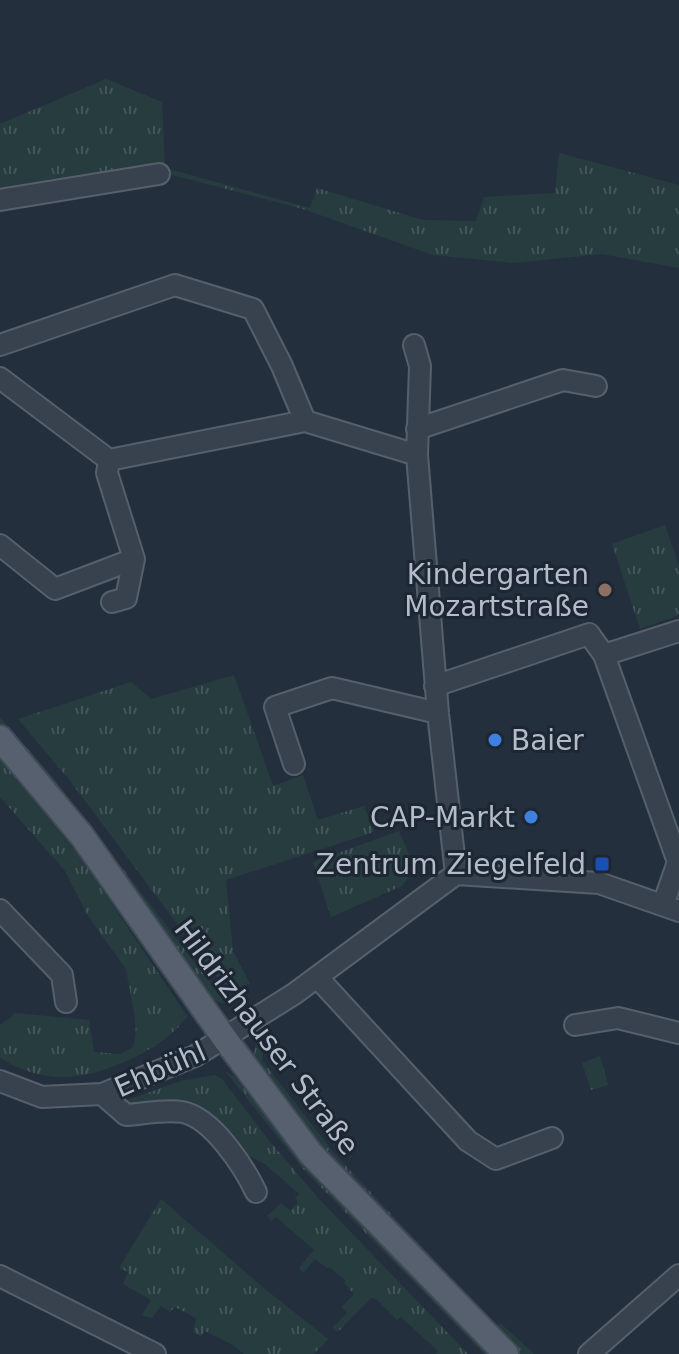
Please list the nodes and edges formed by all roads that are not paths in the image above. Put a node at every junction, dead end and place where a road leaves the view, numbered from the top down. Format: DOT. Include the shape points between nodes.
graph roads {
  1 [pos="159,174"];
  2 [pos="0,200"];
  3 [pos="0,345"];
  4 [pos="414,345"];
  5 [pos="0,378"];
  6 [pos="596,386"];
  7 [pos="305,421"];
  8 [pos="417,429"];
  9 [pos="417,455"];
  10 [pos="109,460"];
  11 [pos="0,545"];
  12 [pos="134,559"];
  13 [pos="112,602"];
  14 [pos="679,631"];
  15 [pos="604,655"];
  16 [pos="435,686"];
  17 [pos="438,713"];
  18 [pos="0,738"];
  19 [pos="294,764"];
  20 [pos="456,874"];
  21 [pos="671,908"];
  22 [pos="0,910"];
  23 [pos="317,977"];
  24 [pos="66,1002"];
  25 [pos="575,1025"];
  26 [pos="679,1033"];
  27 [pos="225,1039"];
  28 [pos="0,1081"];
  29 [pos="102,1094"];
  30 [pos="552,1138"];
  31 [pos="256,1192"];
  32 [pos="679,1275"];
  33 [pos="0,1276"];
  34 [pos="155,1354"];
  35 [pos="506,1354"];
  36 [pos="589,1354"];
  1 -- 2 [label="street"];
  3 -- 7 [label="street" via="175,285 253,309"];
  4 -- 8 [label="street" via="420,366"];
  5 -- 10 [label="street"];
  6 -- 8 [label="street" via="563,380"];
  7 -- 9 [label="street"];
  7 -- 10 [label="street"];
  8 -- 9 [label="street"];
  9 -- 16 [label="street"];
  10 -- 12 [label="street" via="107,473"];
  11 -- 12 [label="street" via="55,589"];
  12 -- 13 [label="street" via="126,598"];
  14 -- 15 [label="street"];
  15 -- 16 [label="street" via="589,634"];
  15 -- 21 [label="street" via="678,862"];
  16 -- 17 [label="street"];
  17 -- 19 [label="street" via="332,688 275,707"];
  17 -- 20 [label="street"];
  18 -- 27 [label="main road, Hildrizhauser Straße" via="82,836"];
  20 -- 21 [label="street" via="599,883"];
  20 -- 23 [label="street, Ehbühl"];
  22 -- 24 [label="street" via="62,975"];
  23 -- 27 [label="street, Ehbühl"];
  23 -- 30 [label="street" via="468,1141 496,1159"];
  25 -- 26 [label="street" via="618,1018"];
  27 -- 29 [label="street, Ehbühl"];
  27 -- 35 [label="main road, Hildrizhauser Straße" via="311,1154"];
  28 -- 29 [label="street, Ehbühl" via="42,1097"];
  29 -- 31 [label="street" via="126,1115 184,1112 205,1125 232,1150"];
  32 -- 36 [label="street"];
  33 -- 34 [label="street"];
}
